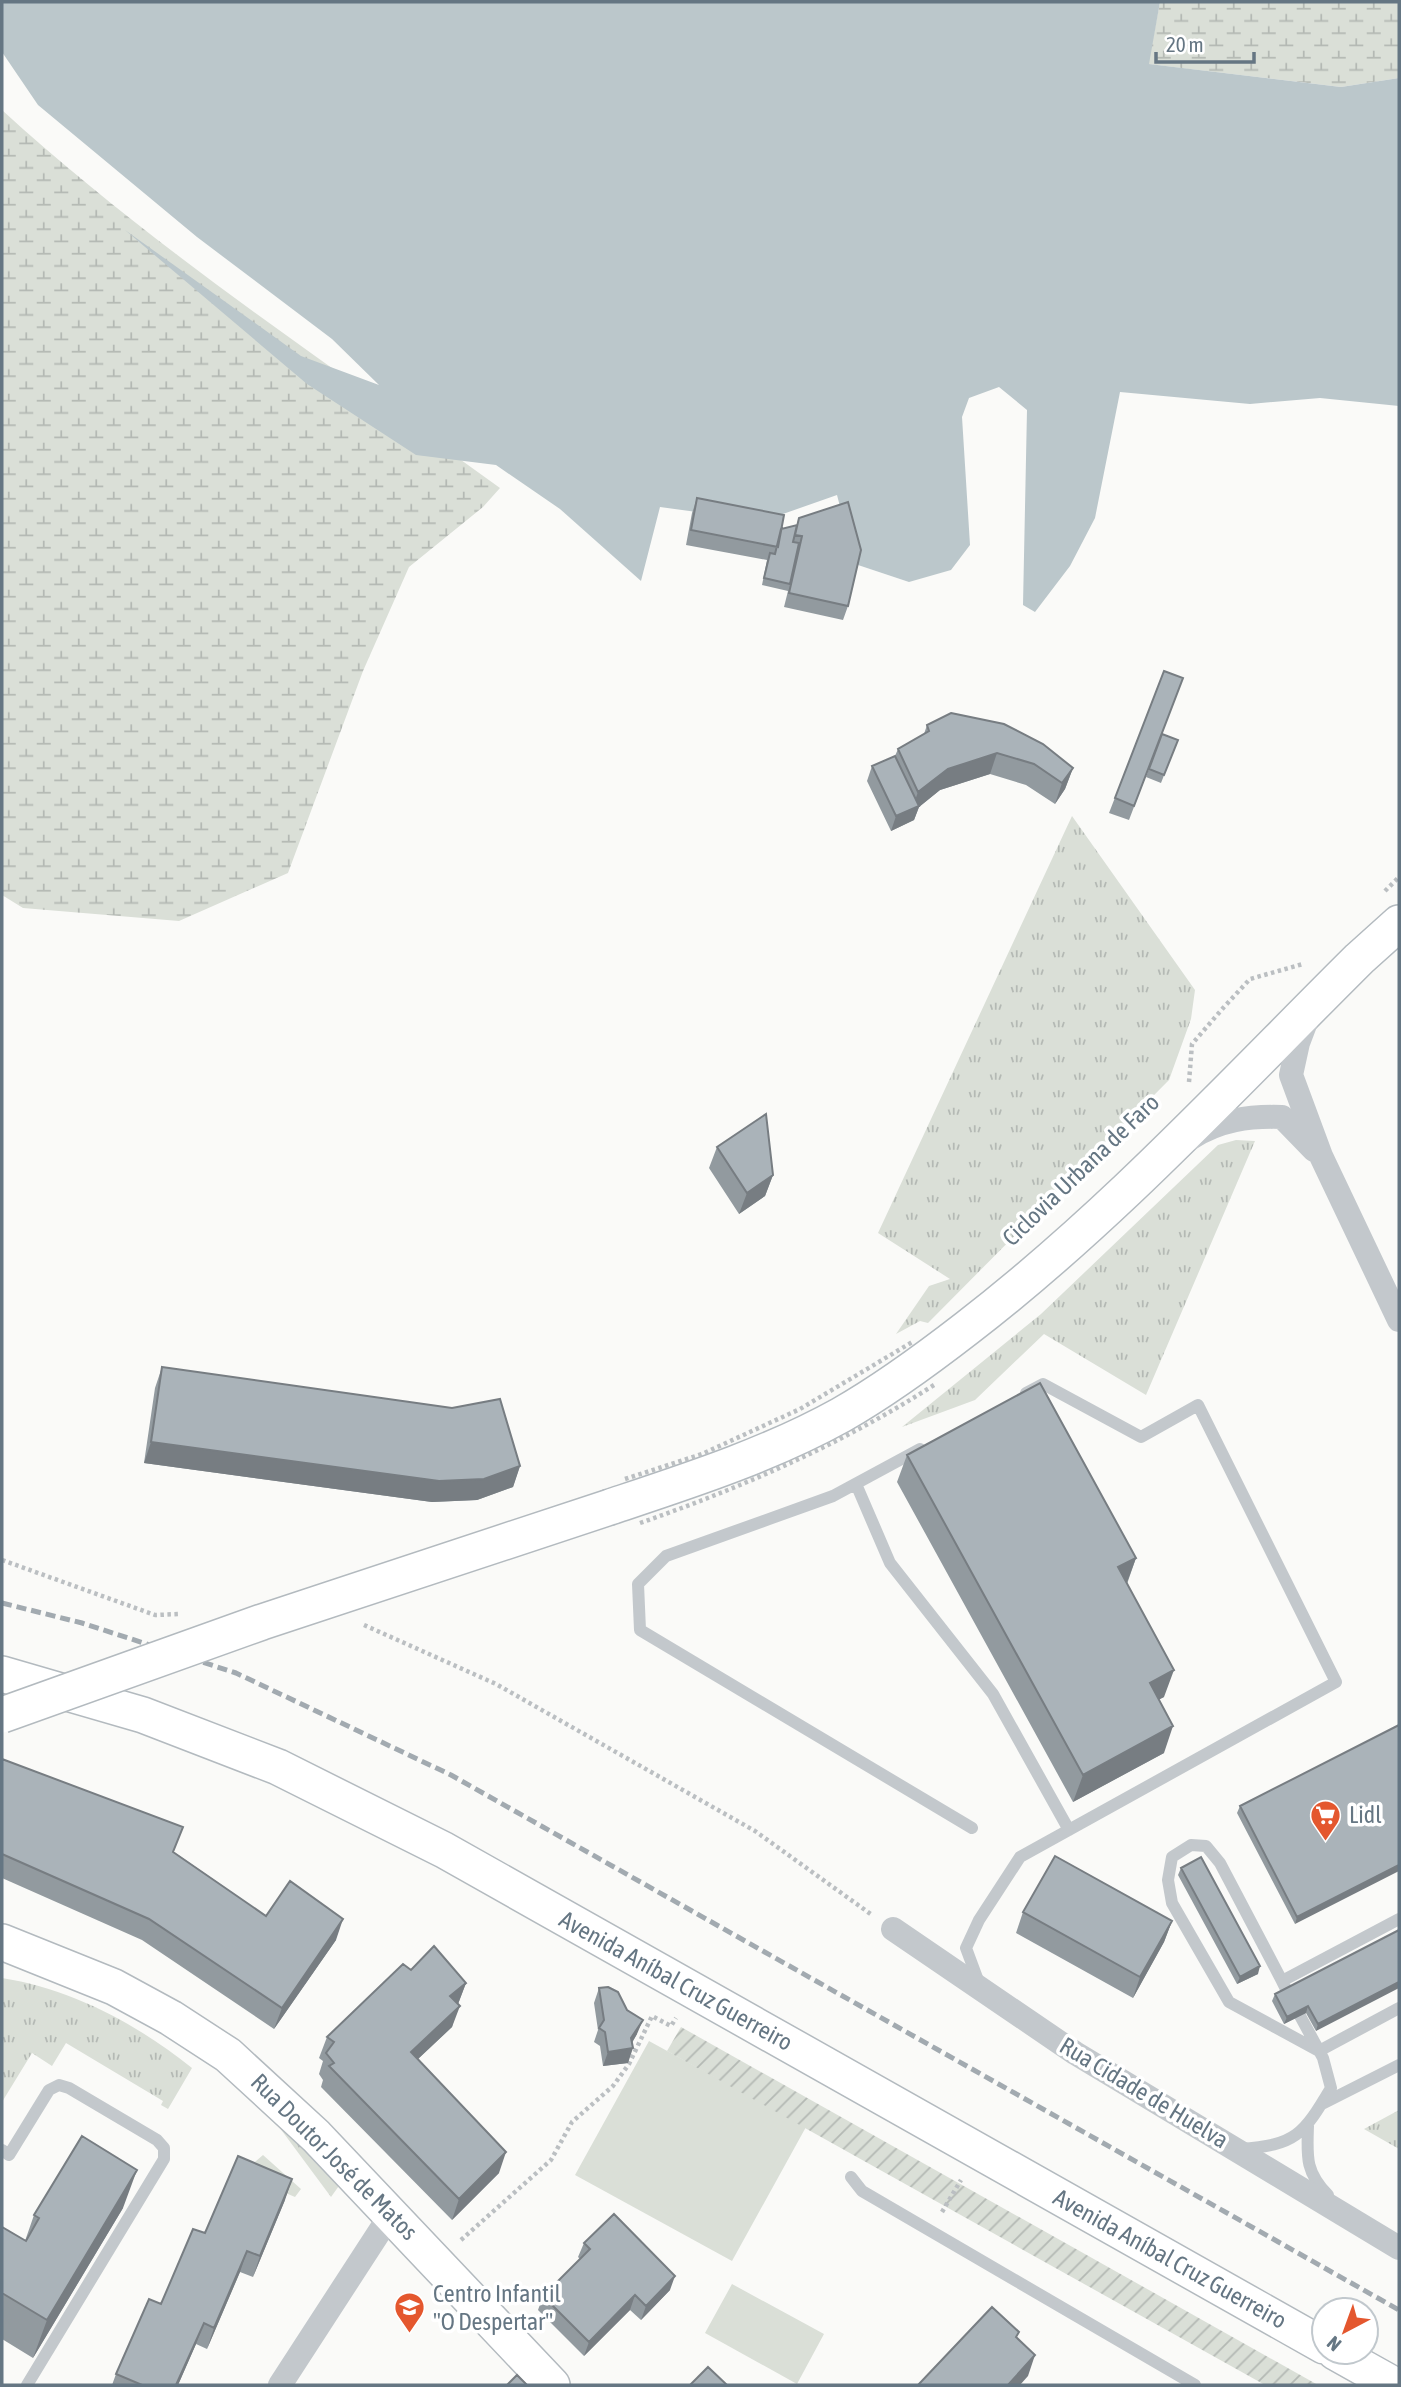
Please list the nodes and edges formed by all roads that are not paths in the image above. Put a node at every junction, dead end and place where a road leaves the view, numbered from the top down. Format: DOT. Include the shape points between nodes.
graph roads {
  1 [pos="1390,909"];
  2 [pos="1313,1005"];
  3 [pos="1321,1156"];
  4 [pos="1158,1159"];
  5 [pos="1399,1320"];
  6 [pos="1008,1402"];
  7 [pos="938,1440"];
  8 [pos="856,1484"];
  9 [pos="2,1674"];
  10 [pos="2,1715"];
  11 [pos="972,1828"];
  12 [pos="1069,1830"];
  13 [pos="1399,1919"];
  14 [pos="893,1929"];
  15 [pos="2,1942"];
  16 [pos="2,1954"];
  17 [pos="82,1972"];
  18 [pos="1282,1981"];
  19 [pos="982,1990"];
  20 [pos="1399,2008"];
  21 [pos="1319,2051"];
  22 [pos="1399,2065"];
  23 [pos="1321,2105"];
  24 [pos="1308,2126"];
  25 [pos="2,2150"];
  26 [pos="1236,2150"];
  27 [pos="851,2177"];
  28 [pos="391,2214"];
  29 [pos="1350,2218"];
  30 [pos="1399,2249"];
  31 [pos="1310,2338"];
  32 [pos="1360,2366"];
  33 [pos="27,2385"];
  34 [pos="280,2385"];
  35 [pos="552,2385"];
  36 [pos="1195,2385"];
  37 [pos="1394,2385"];
  1 -- 2 [label="street"];
  2 -- 3 [label="street" via="1291,1076"];
  2 -- 4 [label="street"];
  3 -- 4 [label="street" via="1282,1117 1253,1116 1212,1125"];
  3 -- 5 [label="street"];
  4 -- 10 [label="street, bridge" via="1024,1284 921,1345 841,1415 698,1478 262,1622"];
  6 -- 12 [label="lane" via="1043,1384 1141,1437 1198,1405 1336,1682"];
  7 -- 8 [label="lane"];
  8 -- 11 [label="lane" via="666,1556 638,1584 640,1630"];
  8 -- 12 [label="lane" via="890,1563 993,1693"];
  9 -- 31 [label="street, Avenida Aníbal Cruz Guerreiro" via="143,1715 278,1767 444,1850"];
  12 -- 19 [label="lane" via="1020,1857 979,1920 966,1948"];
  13 -- 18 [label="lane"];
  14 -- 19 [label="street, Rua Cidade de Huelva"];
  15 -- 17 [label="street"];
  16 -- 17 [label="street"];
  17 -- 28 [label="street, Rua Doutor José de Matos" via="172,2018 228,2055 271,2091"];
  18 -- 21 [label="lane"];
  18 -- 21 [label="lane" via="1220,1863 1206,1846 1191,1845 1172,1857 1168,1880 1172,1903 1229,2002"];
  19 -- 26 [label="street, Rua Cidade de Huelva" via="1075,2053"];
  20 -- 21 [label="lane"];
  21 -- 23 [label="lane" via="1331,2088"];
  22 -- 23 [label="lane"];
  23 -- 24 [label="lane"];
  24 -- 26 [label="lane" via="1289,2141"];
  24 -- 29 [label="lane" via="1307,2162 1318,2185"];
  25 -- 33 [label="lane" via="9,2155 49,2090 59,2085 164,2148 164,2159"];
  26 -- 29 [label="street, Rua Cidade de Huelva"];
  27 -- 36 [label="lane" via="862,2191"];
  28 -- 34 [label="street"];
  28 -- 35 [label="street, Rua Doutor José de Matos"];
  29 -- 30 [label="street, Rua Cidade de Huelva"];
  32 -- 37 [label="street"];
}
